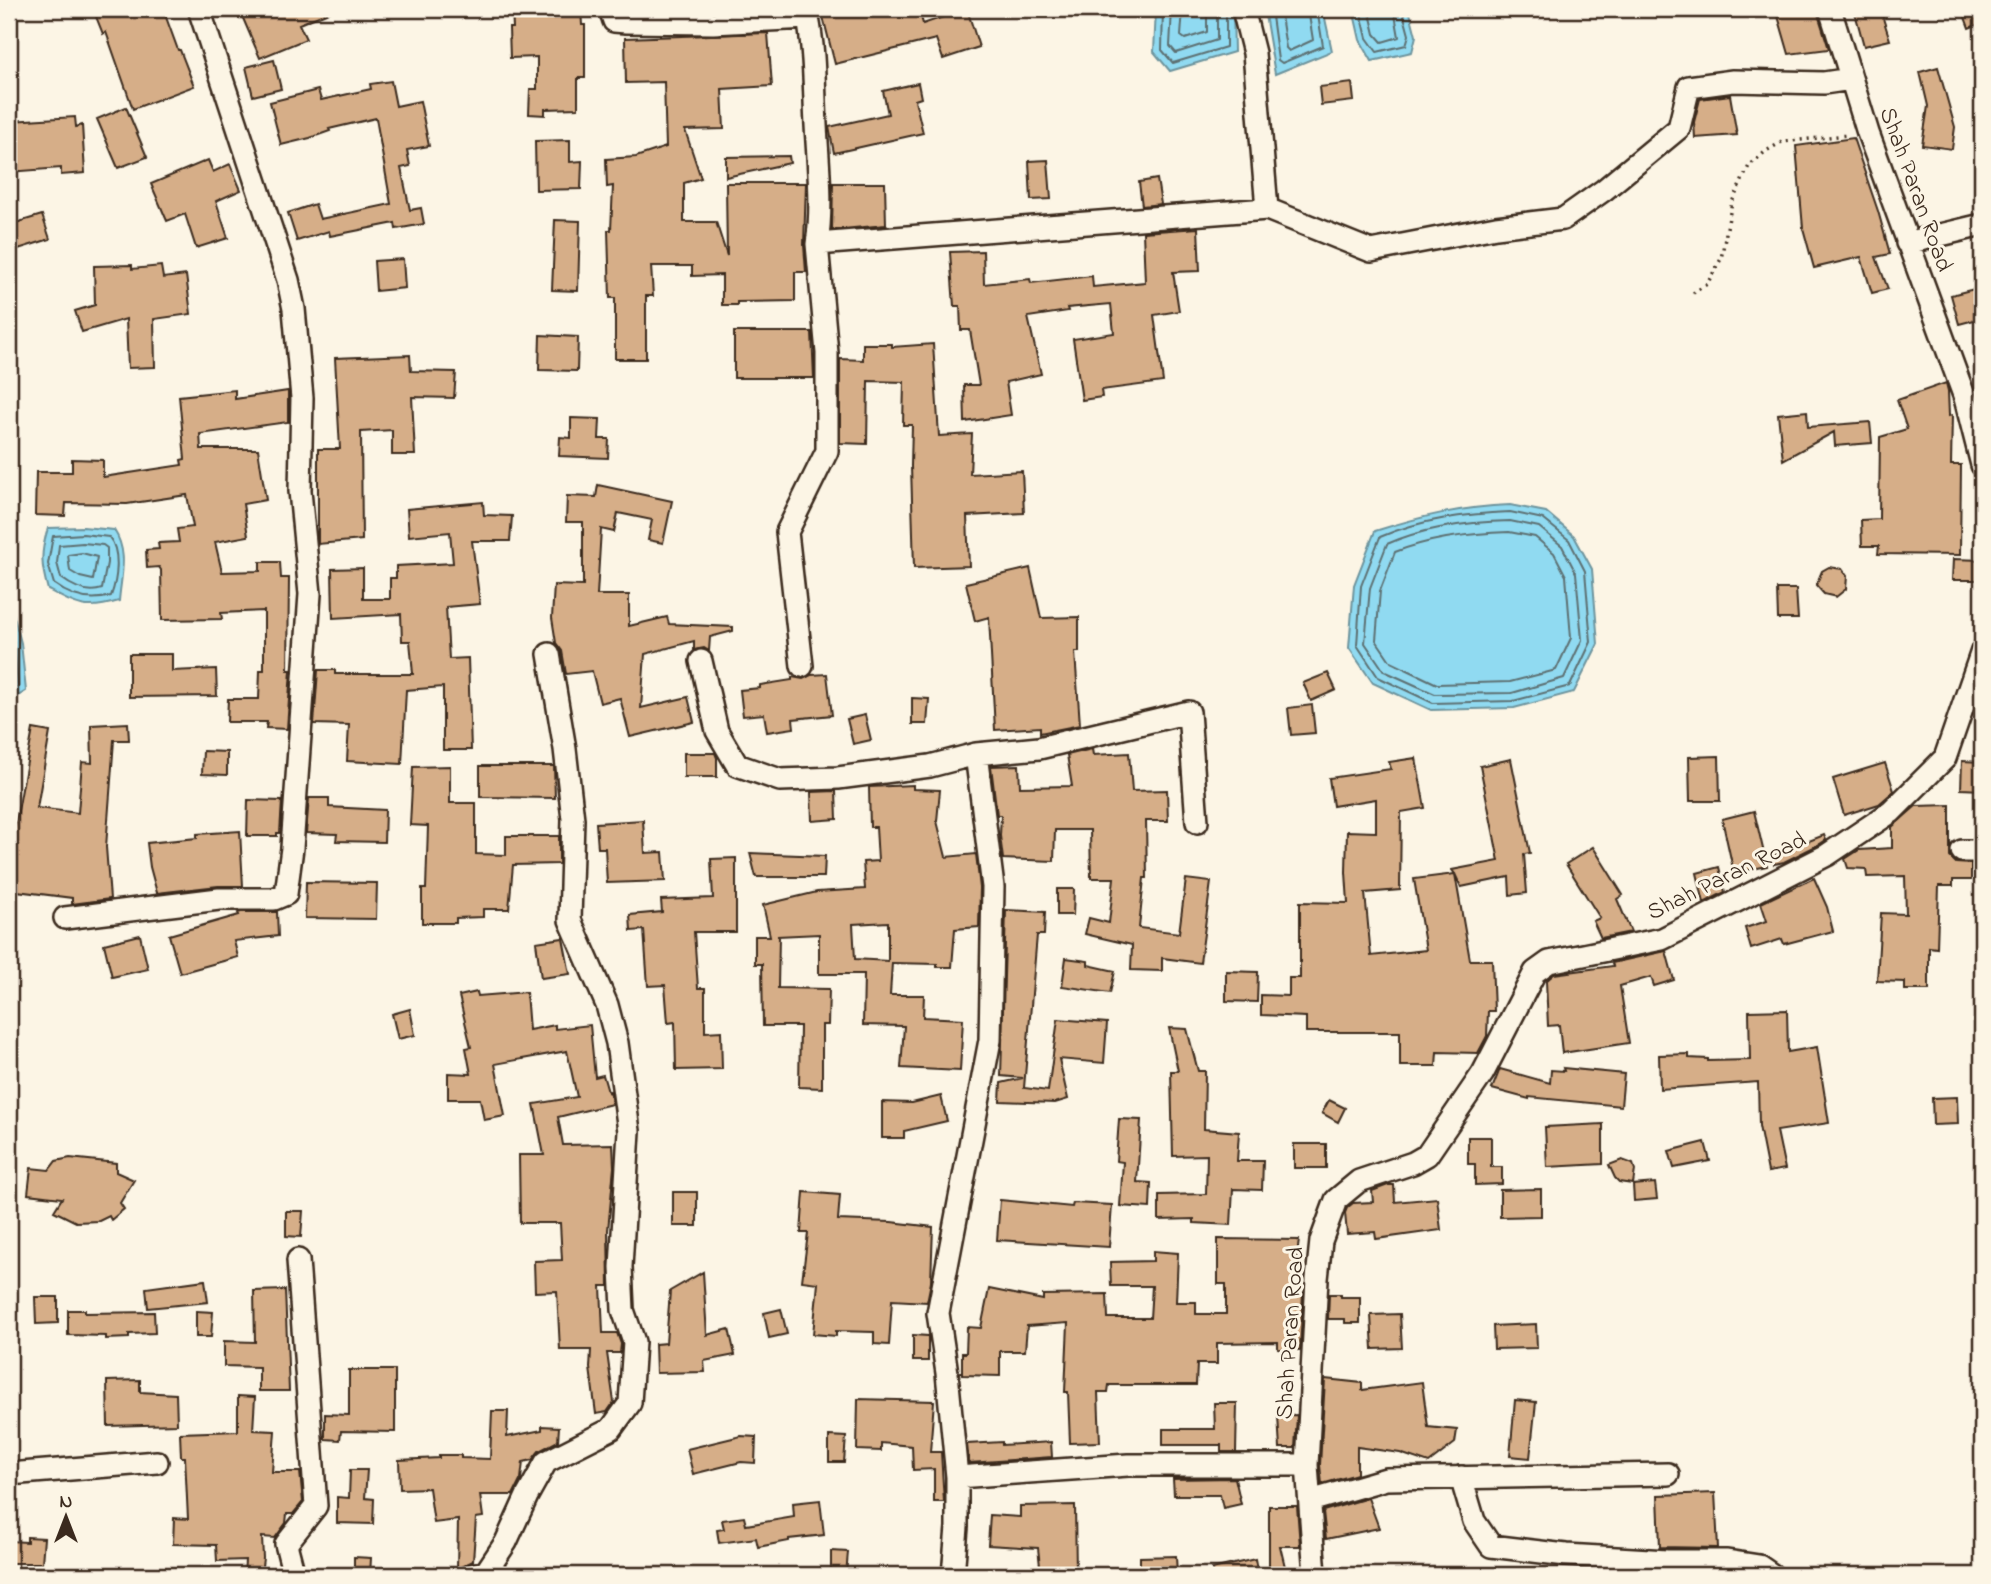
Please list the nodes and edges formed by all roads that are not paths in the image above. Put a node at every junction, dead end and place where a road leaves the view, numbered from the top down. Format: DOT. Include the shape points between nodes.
graph roads {
  1 [pos="199,9"];
  2 [pos="610,9"];
  3 [pos="1243,9"];
  4 [pos="1830,9"];
  5 [pos="807,13"];
  6 [pos="1851,79"];
  7 [pos="1267,209"];
  8 [pos="1982,225"];
  9 [pos="1907,243"];
  10 [pos="817,244"];
  11 [pos="1982,465"];
  12 [pos="1982,651"];
  13 [pos="549,654"];
  14 [pos="701,661"];
  15 [pos="802,666"];
  16 [pos="976,754"];
  17 [pos="1197,822"];
  18 [pos="65,918"];
  19 [pos="298,1260"];
  20 [pos="157,1462"];
  21 [pos="1307,1465"];
  22 [pos="9,1474"];
  23 [pos="1668,1474"];
  24 [pos="957,1477"];
  25 [pos="1461,1477"];
  26 [pos="1310,1501"];
  27 [pos="498,1553"];
  28 [pos="294,1575"];
  29 [pos="472,1575"];
  30 [pos="505,1575"];
  31 [pos="953,1575"];
  32 [pos="1315,1575"];
  33 [pos="1772,1575"];
  1 -- 18 [label="street" via="294,309 302,398 300,491 310,594 286,894 274,899 219,899"];
  2 -- 5 [label="street" via="614,20 626,22 713,23"];
  3 -- 7 [label="street" via="1254,53"];
  4 -- 6 [label="street, Shah Paran Road"];
  5 -- 10 [label="street" via="819,171"];
  6 -- 7 [label="street" via="1824,83 1733,81 1689,87 1679,128 1563,219 1371,251"];
  6 -- 9 [label="street, Shah Paran Road"];
  7 -- 10 [label="street"];
  8 -- 9 [label="street"];
  9 -- 11 [label="street, Shah Paran Road" via="1965,398"];
  10 -- 15 [label="street" via="827,353 827,451 787,532"];
  12 -- 21 [label="street, Shah Paran Road" via="1945,758 1891,812 1827,855 1662,939 1549,961 1535,972 1483,1073 1427,1155 1359,1181 1336,1200 1321,1241"];
  13 -- 27 [label="street" via="573,819 570,920 607,1005 629,1131 621,1267 623,1310 634,1342 630,1404 611,1429 546,1462"];
  14 -- 16 [label="street" via="717,731 737,765 780,780 930,766"];
  16 -- 17 [label="street" via="1039,748 1189,712"];
  16 -- 24 [label="street" via="993,887 990,1040 937,1313"];
  19 -- 28 [label="street" via="316,1506 286,1544"];
  20 -- 22 [label="street"];
  21 -- 24 [label="street" via="1128,1465"];
  21 -- 26 [label="street, Shah Paran Road"];
  23 -- 25 [label="street"];
  24 -- 31 [label="street"];
  25 -- 26 [label="street" via="1386,1479"];
  25 -- 33 [label="street" via="1474,1521 1492,1546 1566,1555 1727,1561 1759,1566"];
  26 -- 32 [label="street, Shah Paran Road"];
  27 -- 29 [label="street" via="486,1572"];
  27 -- 30 [label="street"];
}
